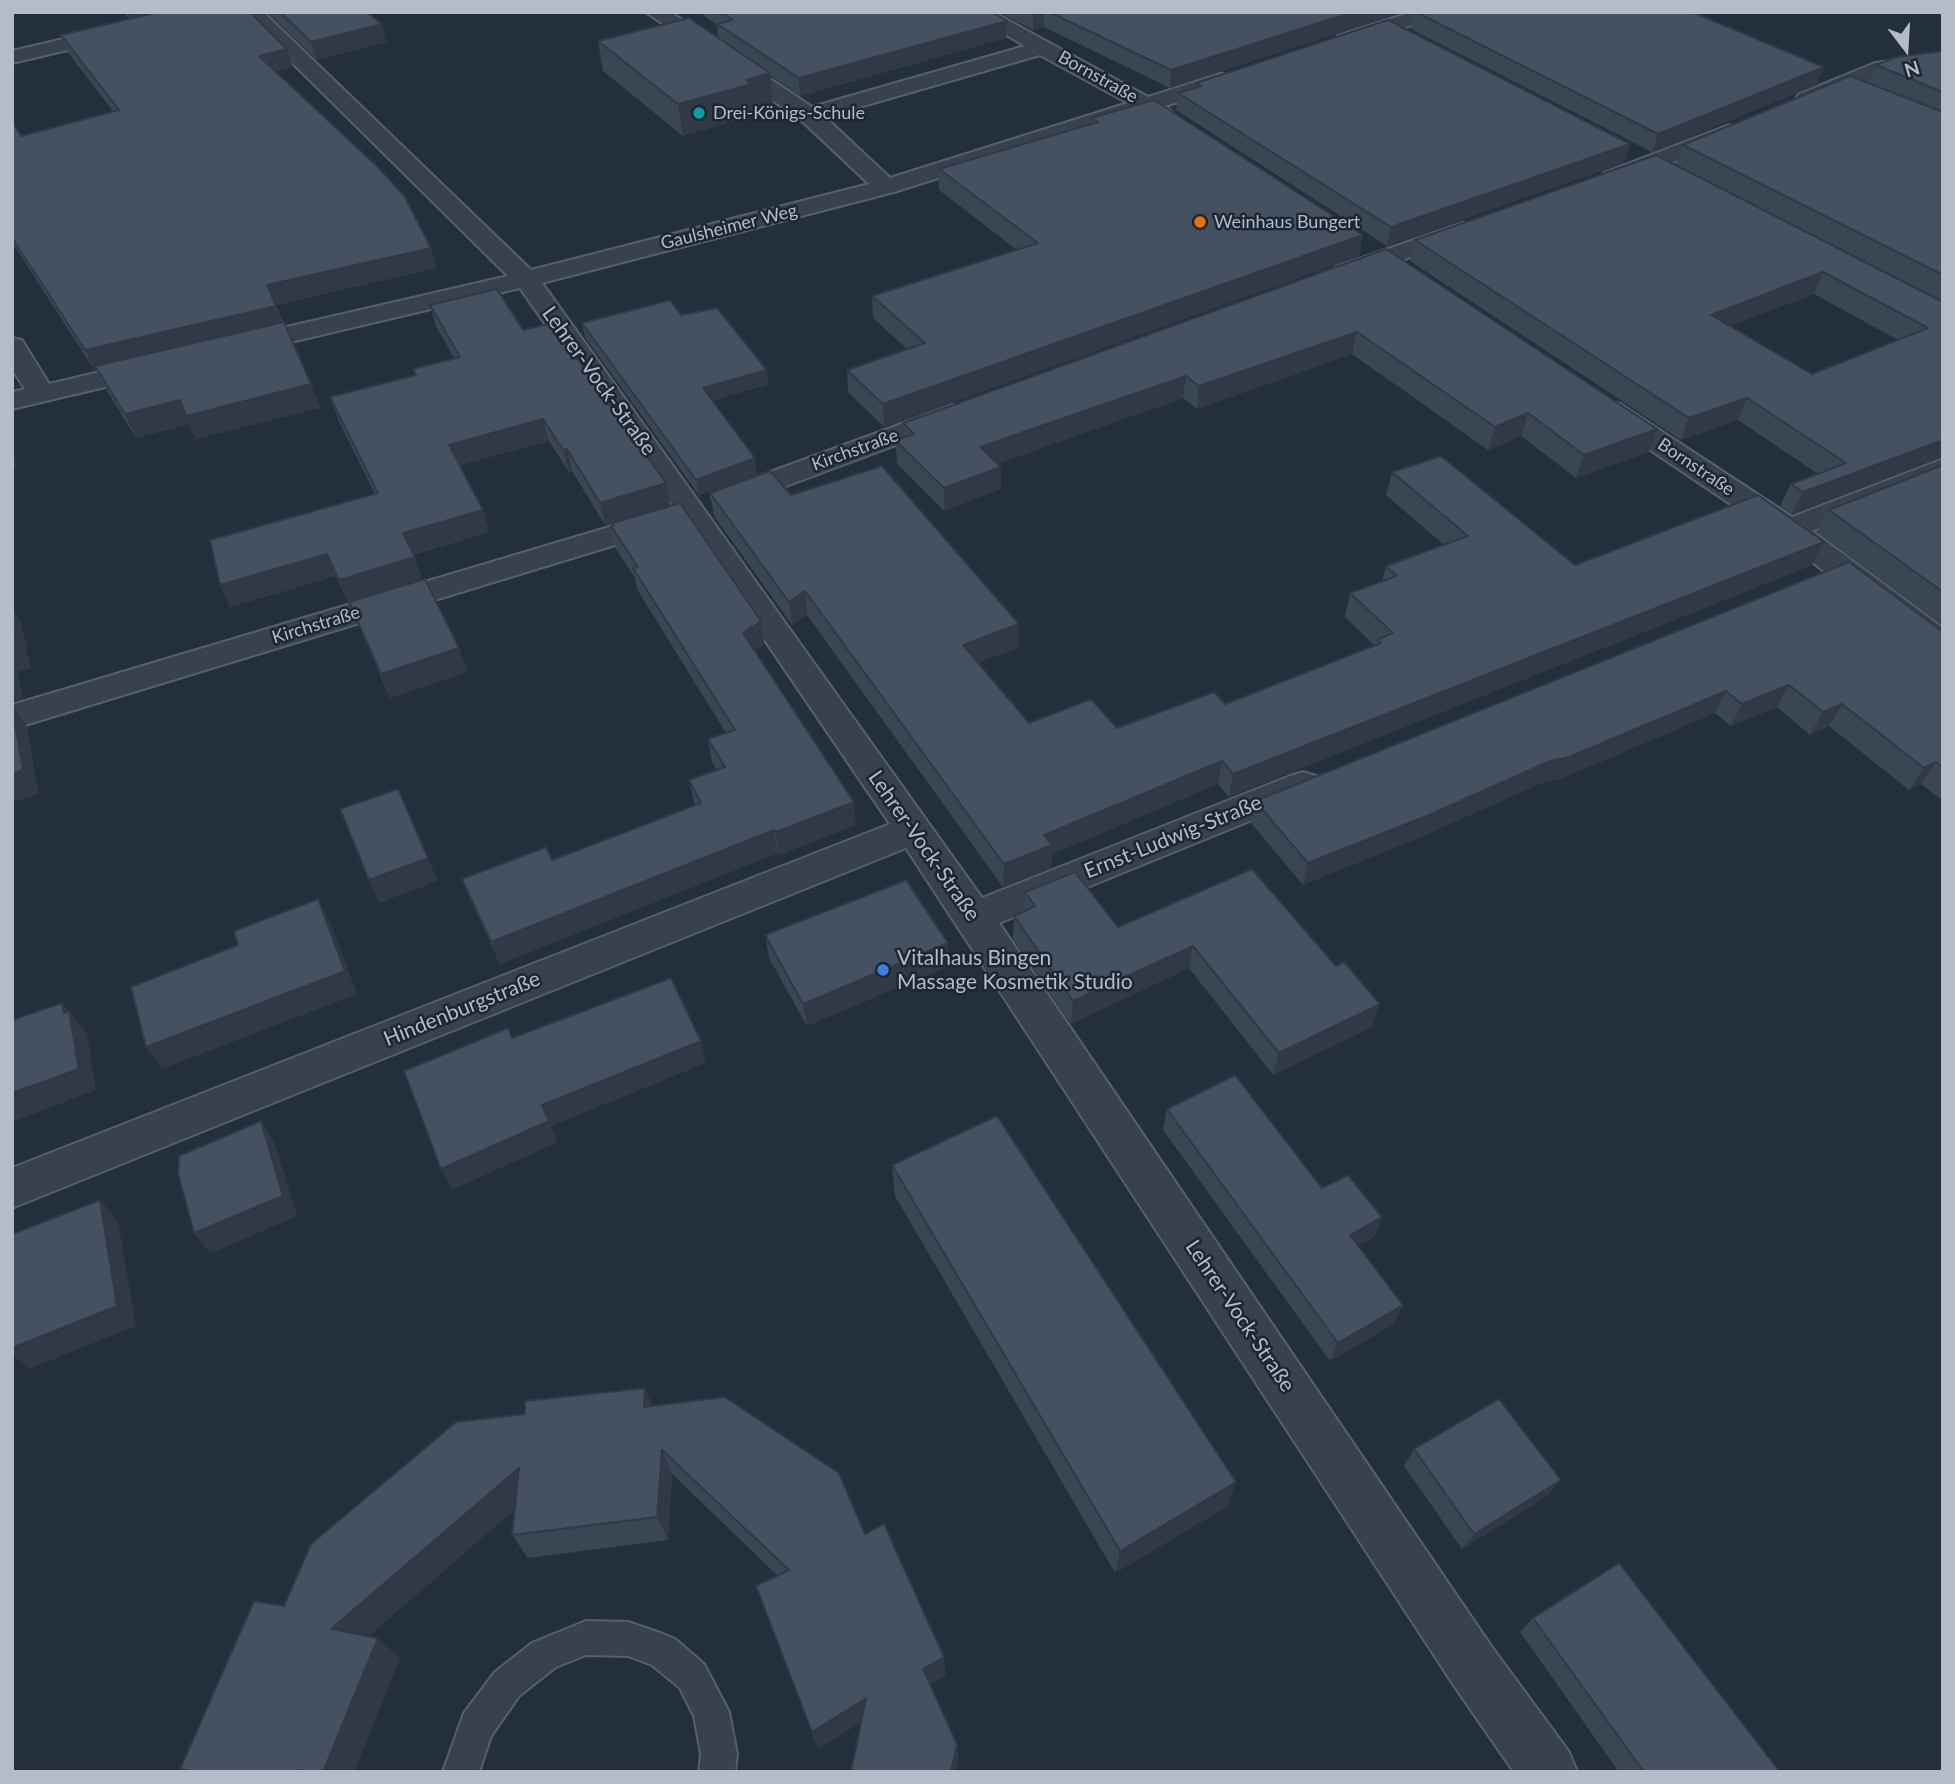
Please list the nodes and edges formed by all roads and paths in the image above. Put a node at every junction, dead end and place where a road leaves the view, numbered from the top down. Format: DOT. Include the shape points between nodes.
graph roads {
  1 [pos="206,12"];
  2 [pos="250,12"];
  3 [pos="656,12"];
  4 [pos="978,12"];
  5 [pos="1433,12"];
  6 [pos="1385,26"];
  7 [pos="1409,39"];
  8 [pos="1044,47"];
  9 [pos="1320,48"];
  10 [pos="12,57"];
  11 [pos="1943,61"];
  12 [pos="1254,70"];
  13 [pos="1149,105"];
  14 [pos="809,115"];
  15 [pos="1181,126"];
  16 [pos="886,187"];
  17 [pos="1587,187"];
  18 [pos="1486,222"];
  19 [pos="526,279"];
  20 [pos="1320,281"];
  21 [pos="12,346"];
  22 [pos="216,352"];
  23 [pos="175,362"];
  24 [pos="41,393"];
  25 [pos="1592,397"];
  26 [pos="12,401"];
  27 [pos="975,405"];
  28 [pos="1943,468"];
  29 [pos="692,511"];
  30 [pos="1789,529"];
  31 [pos="1840,568"];
  32 [pos="1801,584"];
  33 [pos="1943,645"];
  34 [pos="12,717"];
  35 [pos="1336,771"];
  36 [pos="912,830"];
  37 [pos="974,917"];
  38 [pos="12,1188"];
  39 [pos="461,1772"];
  40 [pos="717,1772"];
  41 [pos="1549,1772"];
  1 -- 10 [label="street"];
  2 -- 19 [label="street, Lehrer-Vock-Straße"];
  3 -- 14 [label="street"];
  4 -- 8 [label="street, Bornstraße"];
  5 -- 6 [label="street"];
  6 -- 7 [label="street"];
  6 -- 9 [label="street"];
  8 -- 13 [label="street, Bornstraße"];
  8 -- 14 [label="street"];
  11 -- 17 [label="street" via="1883,68"];
  12 -- 13 [label="street, Gaulsheimer Weg"];
  13 -- 15 [label="street, Bornstraße"];
  13 -- 16 [label="street, Gaulsheimer Weg"];
  14 -- 16 [label="street"];
  16 -- 19 [label="street, Gaulsheimer Weg"];
  18 -- 20 [label="street"];
  19 -- 22 [label="street, Gaulsheimer Weg"];
  19 -- 29 [label="street, Lehrer-Vock-Straße"];
  21 -- 24 [label="street"];
  23 -- 24 [label="street"];
  24 -- 26 [label="street"];
  25 -- 30 [label="street, Bornstraße"];
  27 -- 29 [label="street, Kirchstraße"];
  28 -- 30 [label="street"];
  29 -- 34 [label="street, Kirchstraße"];
  29 -- 36 [label="street, Lehrer-Vock-Straße"];
  30 -- 31 [label="street, Bornstraße"];
  31 -- 32 [label="street"];
  31 -- 33 [label="street, Bornstraße"];
  35 -- 37 [label="street, Ernst-Ludwig-Straße"];
  36 -- 37 [label="street, Lehrer-Vock-Straße"];
  36 -- 38 [label="street, Hindenburgstraße"];
  37 -- 41 [label="street, Lehrer-Vock-Straße" via="1472,1665"];
  39 -- 40 [label="lane" via="477,1726 506,1684 544,1655 586,1638 628,1639 663,1651 692,1676 711,1712 719,1755"];
}
